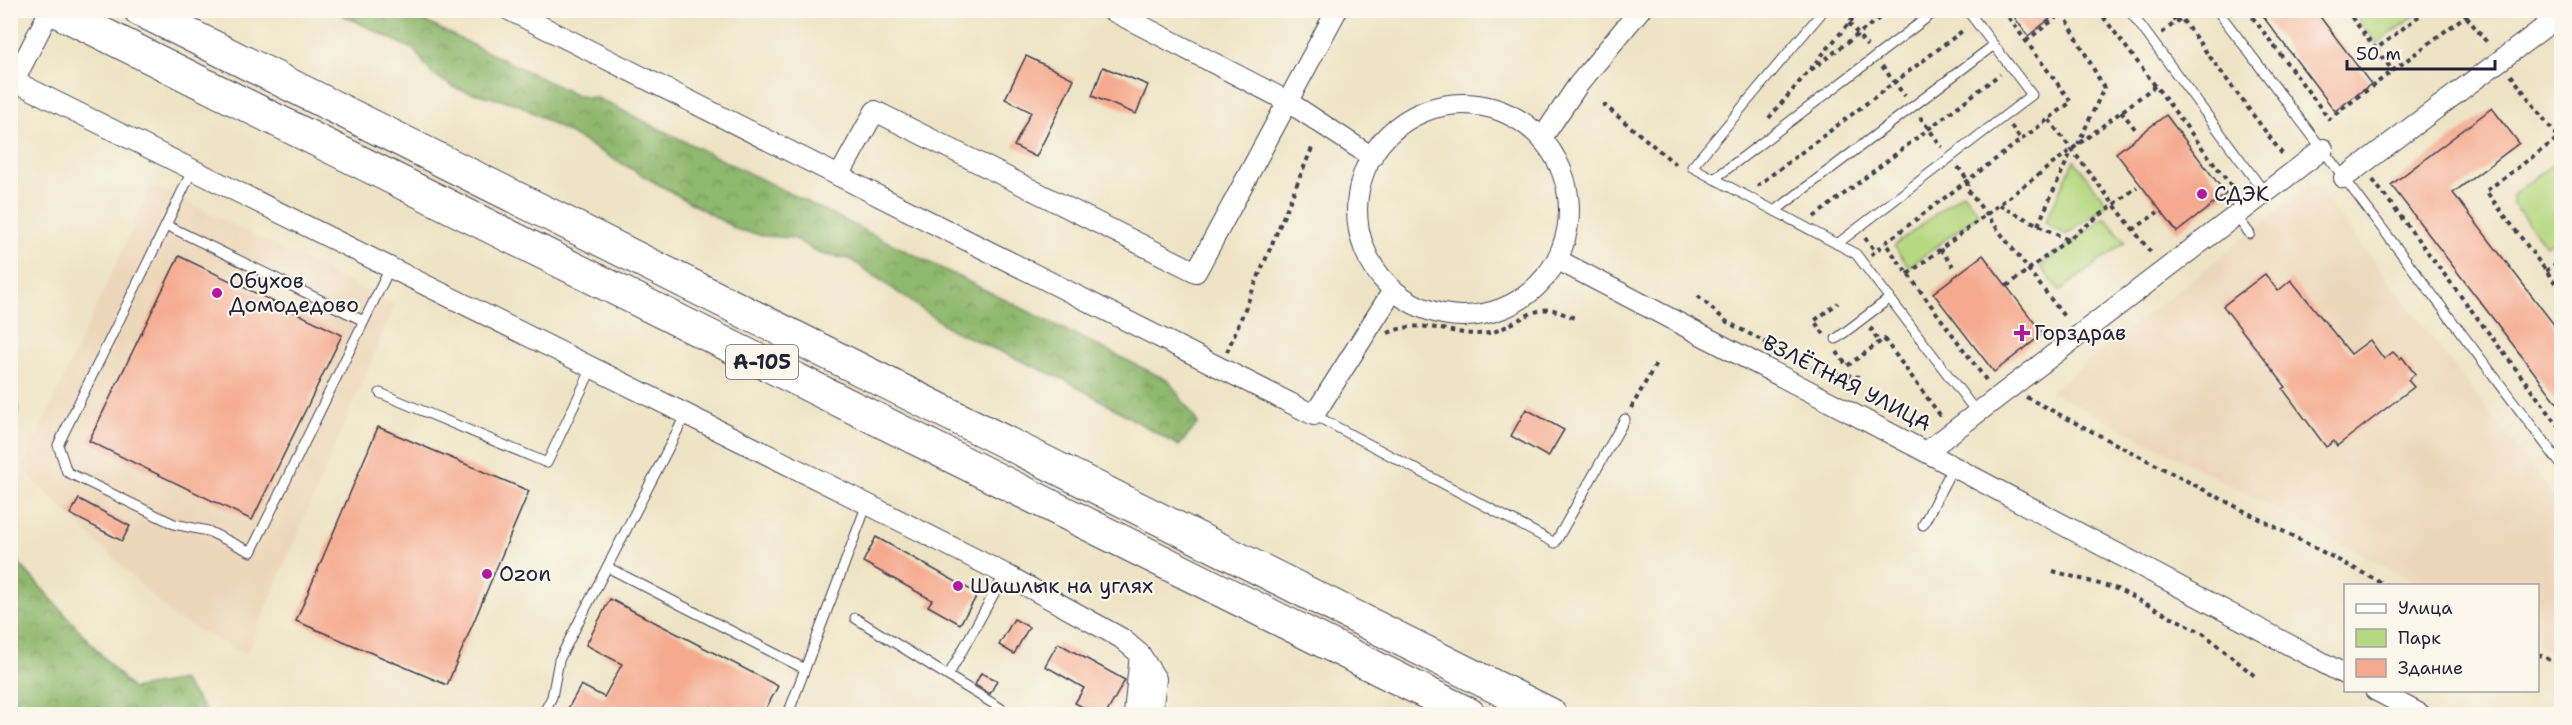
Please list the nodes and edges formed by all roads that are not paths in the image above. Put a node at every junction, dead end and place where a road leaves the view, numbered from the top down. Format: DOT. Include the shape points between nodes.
graph roads {
  1 [pos="50,10"];
  2 [pos="55,10"];
  3 [pos="140,10"];
  4 [pos="508,10"];
  5 [pos="1111,10"];
  6 [pos="1337,10"];
  7 [pos="1640,10"];
  8 [pos="1824,10"];
  9 [pos="1937,10"];
  10 [pos="1967,10"];
  11 [pos="2129,10"];
  12 [pos="2217,10"];
  13 [pos="2562,14"];
  14 [pos="1994,45"];
  15 [pos="12,80"];
  16 [pos="1287,101"];
  17 [pos="1542,138"];
  18 [pos="2323,149"];
  19 [pos="1372,156"];
  20 [pos="192,171"];
  21 [pos="839,176"];
  22 [pos="2344,178"];
  23 [pos="1714,179"];
  24 [pos="2259,185"];
  25 [pos="1775,211"];
  26 [pos="2236,216"];
  27 [pos="166,225"];
  28 [pos="2250,234"];
  29 [pos="1837,244"];
  30 [pos="1558,260"];
  31 [pos="390,268"];
  32 [pos="1392,292"];
  33 [pos="1890,298"];
  34 [pos="364,321"];
  35 [pos="1832,342"];
  36 [pos="592,368"];
  37 [pos="380,393"];
  38 [pos="1977,413"];
  39 [pos="686,414"];
  40 [pos="1314,415"];
  41 [pos="1625,419"];
  42 [pos="1926,452"];
  43 [pos="1953,466"];
  44 [pos="2562,466"];
  45 [pos="867,504"];
  46 [pos="1923,525"];
  47 [pos="607,567"];
  48 [pos="1005,574"];
  49 [pos="855,618"];
  50 [pos="1140,654"];
  51 [pos="805,669"];
  52 [pos="2344,674"];
  53 [pos="948,676"];
  54 [pos="2379,692"];
  55 [pos="543,714"];
  56 [pos="788,714"];
  57 [pos="1010,714"];
  58 [pos="1134,714"];
  59 [pos="1152,714"];
  60 [pos="1469,714"];
  61 [pos="1550,714"];
  62 [pos="2420,714"];
  1 -- 15 [label="street"];
  2 -- 60 [label="highway, А-105"];
  3 -- 61 [label="highway, А-105"];
  4 -- 21 [label="street"];
  5 -- 16 [label="street"];
  6 -- 16 [label="street"];
  7 -- 17 [label="street" via="1578,85"];
  8 -- 23 [label="lane" via="1692,167"];
  9 -- 23 [label="lane"];
  10 -- 14 [label="lane"];
  11 -- 24 [label="lane"];
  12 -- 18 [label="lane"];
  13 -- 22 [label="street"];
  14 -- 25 [label="lane"];
  14 -- 29 [label="lane" via="2032,95"];
  15 -- 20 [label="street"];
  16 -- 19 [label="street"];
  16 -- 21 [label="street" via="1196,272 875,111"];
  17 -- 19 [label="street" via="1507,112 1465,102 1422,111 1385,135"];
  17 -- 30 [label="street" via="1565,175 1570,219"];
  18 -- 22 [label="lane"];
  18 -- 24 [label="street, ВЗЛЁТНАЯ УЛИЦА"];
  19 -- 32 [label="street" via="1362,172 1355,215 1366,257"];
  20 -- 27 [label="lane"];
  20 -- 31 [label="street"];
  21 -- 40 [label="street"];
  22 -- 44 [label="lane"];
  23 -- 25 [label="lane"];
  24 -- 26 [label="street, ВЗЛЁТНАЯ УЛИЦА"];
  25 -- 29 [label="lane"];
  26 -- 28 [label="lane"];
  26 -- 38 [label="street, ВЗЛЁТНАЯ УЛИЦА"];
  27 -- 34 [label="lane"];
  27 -- 34 [label="lane" via="58,445 67,472 174,524 208,531 251,552"];
  29 -- 33 [label="lane" via="1856,254"];
  30 -- 32 [label="street" via="1534,291 1501,310 1463,318 1425,311"];
  30 -- 42 [label="street, ВЗЛЁТНАЯ УЛИЦА"];
  31 -- 34 [label="lane"];
  31 -- 36 [label="street"];
  32 -- 40 [label="street"];
  33 -- 35 [label="lane"];
  33 -- 38 [label="lane"];
  36 -- 37 [label="lane" via="548,463"];
  36 -- 39 [label="street"];
  38 -- 42 [label="street, ВЗЛЁТНАЯ УЛИЦА"];
  39 -- 45 [label="street"];
  39 -- 47 [label="lane"];
  40 -- 41 [label="lane" via="1555,543"];
  42 -- 43 [label="street"];
  43 -- 46 [label="lane"];
  43 -- 52 [label="street"];
  45 -- 48 [label="street"];
  45 -- 51 [label="lane"];
  47 -- 51 [label="lane"];
  47 -- 55 [label="lane" via="559,660 552,698"];
  48 -- 50 [label="street" via="1121,638"];
  48 -- 53 [label="lane"];
  49 -- 53 [label="lane"];
  50 -- 58 [label="street"];
  50 -- 59 [label="street" via="1156,679"];
  51 -- 56 [label="lane"];
  53 -- 57 [label="lane"];
  54 -- 62 [label="street"];
}
